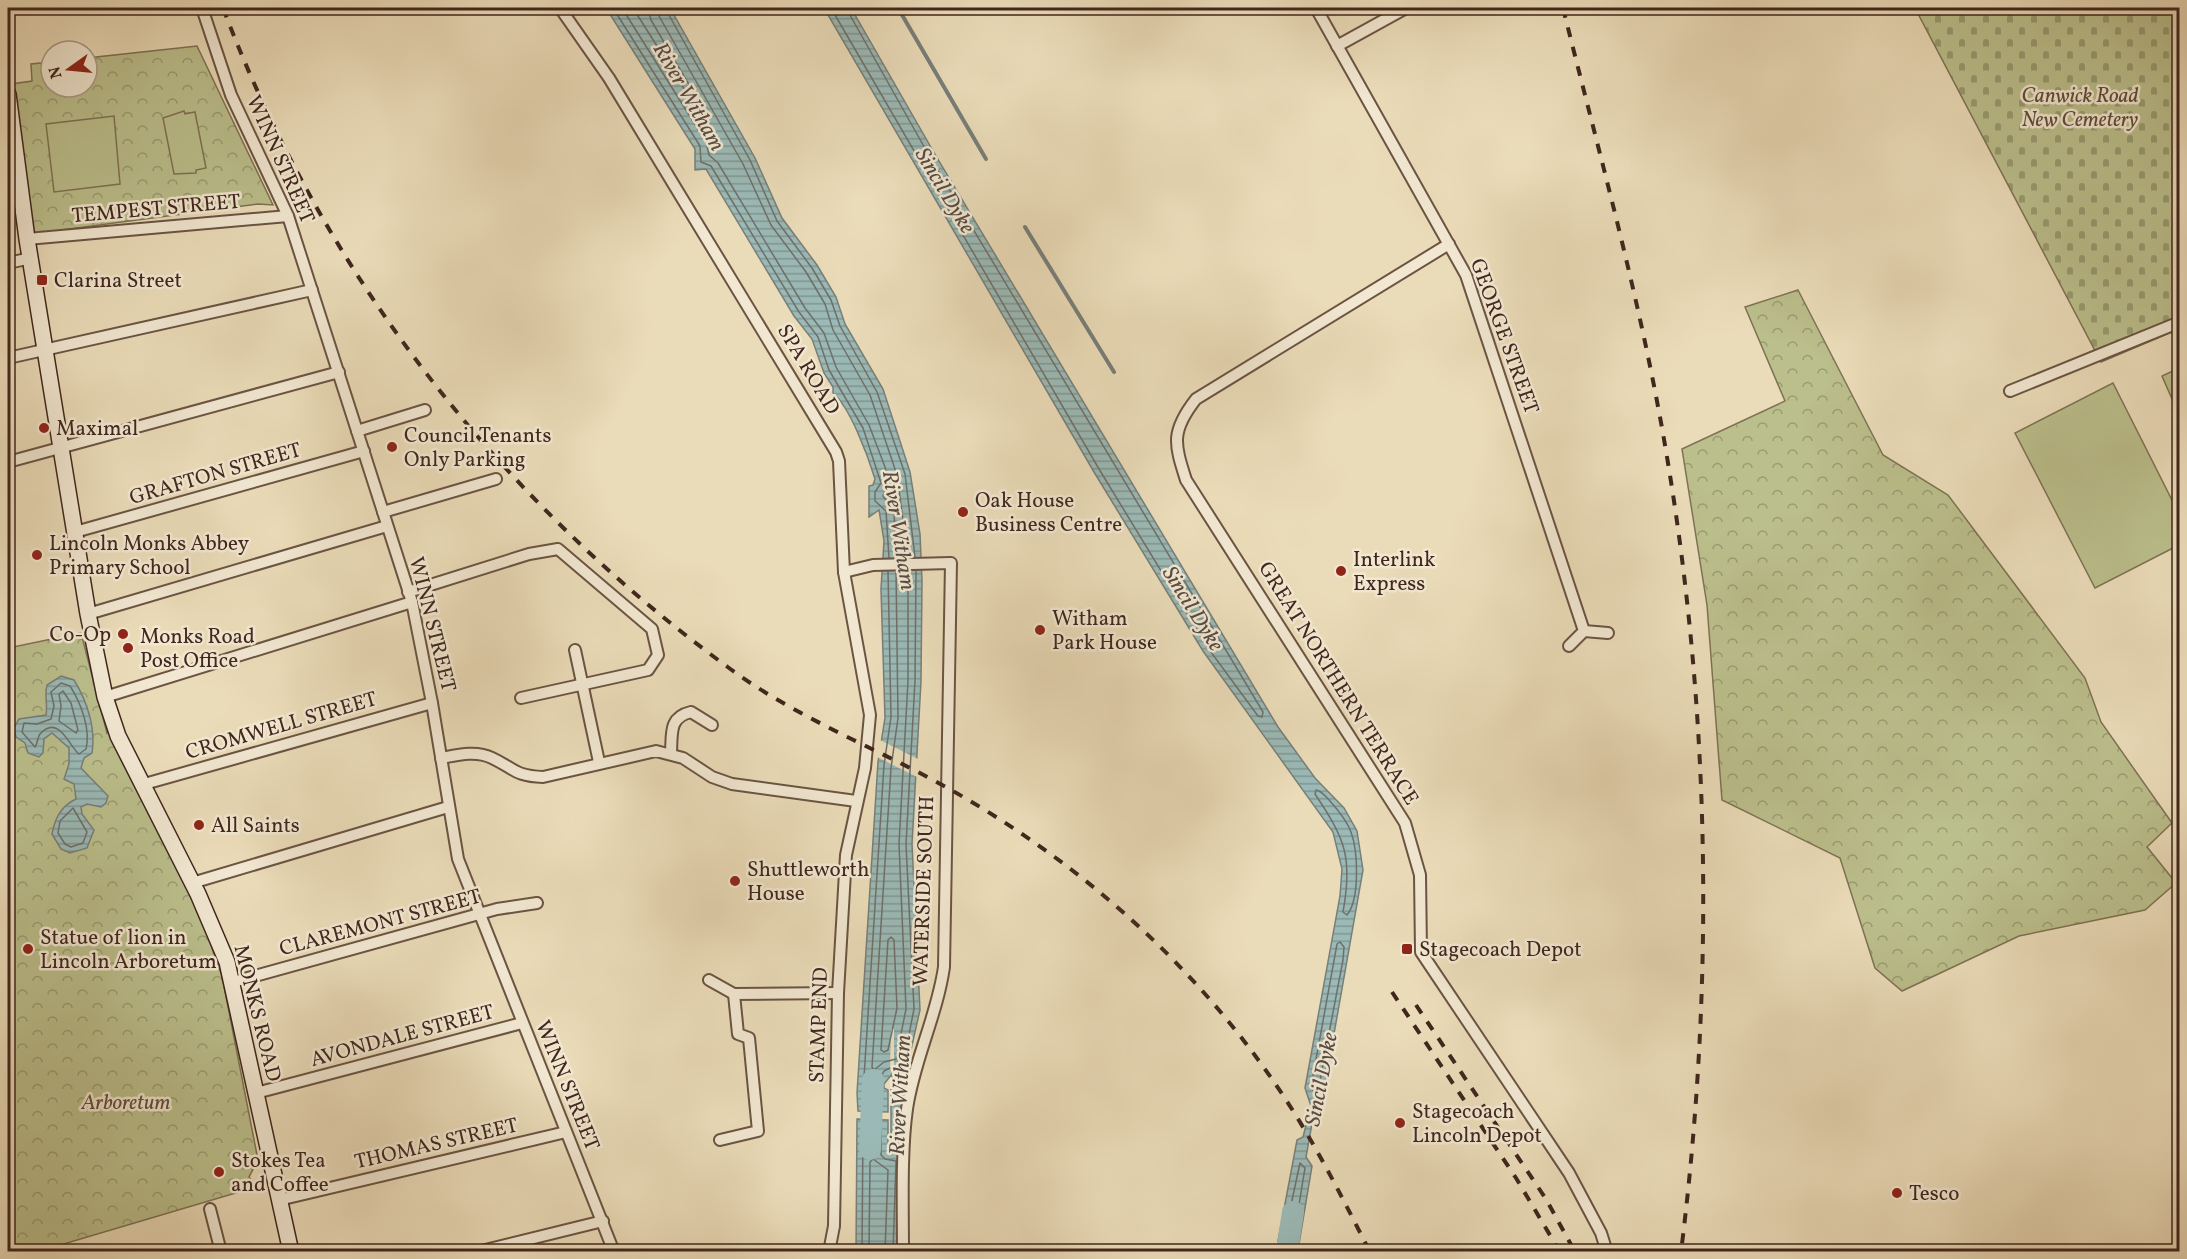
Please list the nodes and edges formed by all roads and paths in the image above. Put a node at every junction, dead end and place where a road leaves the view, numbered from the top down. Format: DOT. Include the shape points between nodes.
graph roads {
  1 [pos="202,8"];
  2 [pos="560,8"];
  3 [pos="1316,8"];
  4 [pos="1406,8"];
  5 [pos="1337,46"];
  6 [pos="8,94"];
  7 [pos="12,171"];
  8 [pos="288,216"];
  9 [pos="27,239"];
  10 [pos="1449,244"];
  11 [pos="31,258"];
  12 [pos="8,263"];
  13 [pos="312,290"];
  14 [pos="2180,322"];
  15 [pos="47,349"];
  16 [pos="8,358"];
  17 [pos="339,372"];
  18 [pos="2010,391"];
  19 [pos="425,410"];
  20 [pos="357,431"];
  21 [pos="62,449"];
  22 [pos="364,452"];
  23 [pos="8,462"];
  24 [pos="496,479"];
  25 [pos="383,512"];
  26 [pos="387,526"];
  27 [pos="75,532"];
  28 [pos="844,572"];
  29 [pos="410,597"];
  30 [pos="88,614"];
  31 [pos="1584,631"];
  32 [pos="1608,633"];
  33 [pos="1569,646"];
  34 [pos="575,650"];
  35 [pos="582,685"];
  36 [pos="105,697"];
  37 [pos="521,698"];
  38 [pos="432,703"];
  39 [pos="712,725"];
  40 [pos="671,753"];
  41 [pos="441,758"];
  42 [pos="599,762"];
  43 [pos="141,785"];
  44 [pos="856,801"];
  45 [pos="448,807"];
  46 [pos="192,883"];
  47 [pos="537,903"];
  48 [pos="480,914"];
  49 [pos="710,980"];
  50 [pos="233,982"];
  51 [pos="838,993"];
  52 [pos="734,994"];
  53 [pos="522,1023"];
  54 [pos="256,1093"];
  55 [pos="566,1132"];
  56 [pos="720,1140"];
  57 [pos="279,1200"];
  58 [pos="210,1209"];
  59 [pos="603,1221"];
  60 [pos="221,1251"];
  61 [pos="291,1251"];
  62 [pos="477,1251"];
  63 [pos="614,1251"];
  64 [pos="829,1251"];
  65 [pos="903,1251"];
  66 [pos="1607,1251"];
  1 -- 8 [label="street, WINN STREET" via="231,95"];
  2 -- 28 [label="street, SPA ROAD" via="609,78 836,452"];
  3 -- 5 [label="street, GEORGE STREET"];
  4 -- 5 [label="street"];
  5 -- 10 [label="street, GEORGE STREET"];
  6 -- 7 [label="main road, MONKS ROAD"];
  7 -- 9 [label="main road, MONKS ROAD"];
  8 -- 9 [label="street, TEMPEST STREET"];
  8 -- 13 [label="street, WINN STREET"];
  9 -- 11 [label="main road, MONKS ROAD"];
  10 -- 31 [label="street, GEORGE STREET" via="1466,275"];
  10 -- 66 [label="street, GREAT NORTHERN TERRACE" via="1196,399 1181,418 1176,448 1186,480 1405,823 1420,875 1421,952 1569,1173"];
  11 -- 12 [label="street"];
  11 -- 15 [label="main road, MONKS ROAD"];
  13 -- 15 [label="street"];
  13 -- 17 [label="street, WINN STREET"];
  14 -- 18 [label="street"];
  15 -- 16 [label="street"];
  15 -- 21 [label="main road, MONKS ROAD"];
  17 -- 20 [label="street, WINN STREET"];
  17 -- 21 [label="street"];
  19 -- 20 [label="street"];
  20 -- 22 [label="street, WINN STREET"];
  21 -- 23 [label="street"];
  21 -- 27 [label="main road, MONKS ROAD"];
  22 -- 25 [label="street, WINN STREET"];
  22 -- 27 [label="street, GRAFTON STREET"];
  24 -- 25 [label="street"];
  25 -- 26 [label="street, WINN STREET"];
  26 -- 29 [label="street, WINN STREET"];
  26 -- 30 [label="street"];
  27 -- 30 [label="main road, MONKS ROAD"];
  28 -- 44 [label="street, SPA ROAD" via="869,703 867,756"];
  28 -- 65 [label="street, WATERSIDE SOUTH" via="873,565 951,563 944,967 907,1110"];
  29 -- 35 [label="street" via="529,555 558,549 652,629 658,656 648,670"];
  29 -- 36 [label="street"];
  29 -- 38 [label="street, WINN STREET"];
  30 -- 36 [label="main road, MONKS ROAD"];
  31 -- 32 [label="street"];
  31 -- 33 [label="street"];
  34 -- 35 [label="street"];
  35 -- 37 [label="street"];
  35 -- 42 [label="street"];
  36 -- 43 [label="main road, MONKS ROAD"];
  38 -- 41 [label="street, WINN STREET"];
  38 -- 43 [label="street, CROMWELL STREET"];
  39 -- 40 [label="street" via="692,712 679,715 673,723"];
  40 -- 42 [label="street" via="656,751"];
  40 -- 44 [label="street" via="732,784"];
  41 -- 42 [label="street" via="473,753 491,757 525,776 543,777"];
  41 -- 45 [label="street, WINN STREET"];
  43 -- 46 [label="main road, MONKS ROAD"];
  44 -- 51 [label="street, STAMP END" via="846,855"];
  45 -- 46 [label="street"];
  45 -- 48 [label="street, WINN STREET" via="458,860"];
  46 -- 50 [label="main road, MONKS ROAD" via="216,932"];
  47 -- 48 [label="street, CLAREMONT STREET"];
  48 -- 50 [label="street, CLAREMONT STREET"];
  48 -- 53 [label="street, WINN STREET"];
  49 -- 52 [label="street"];
  50 -- 54 [label="main road, MONKS ROAD"];
  51 -- 52 [label="street"];
  51 -- 64 [label="street, STAMP END" via="834,1226"];
  52 -- 56 [label="street" via="738,1034 749,1038 758,1131"];
  53 -- 54 [label="street, AVONDALE STREET"];
  53 -- 55 [label="street, WINN STREET"];
  54 -- 57 [label="main road, MONKS ROAD"];
  55 -- 57 [label="street, THOMAS STREET"];
  55 -- 59 [label="street, WINN STREET"];
  57 -- 61 [label="main road, MONKS ROAD"];
  58 -- 60 [label="street"];
  59 -- 62 [label="street"];
  59 -- 63 [label="street, WINN STREET"];
}
